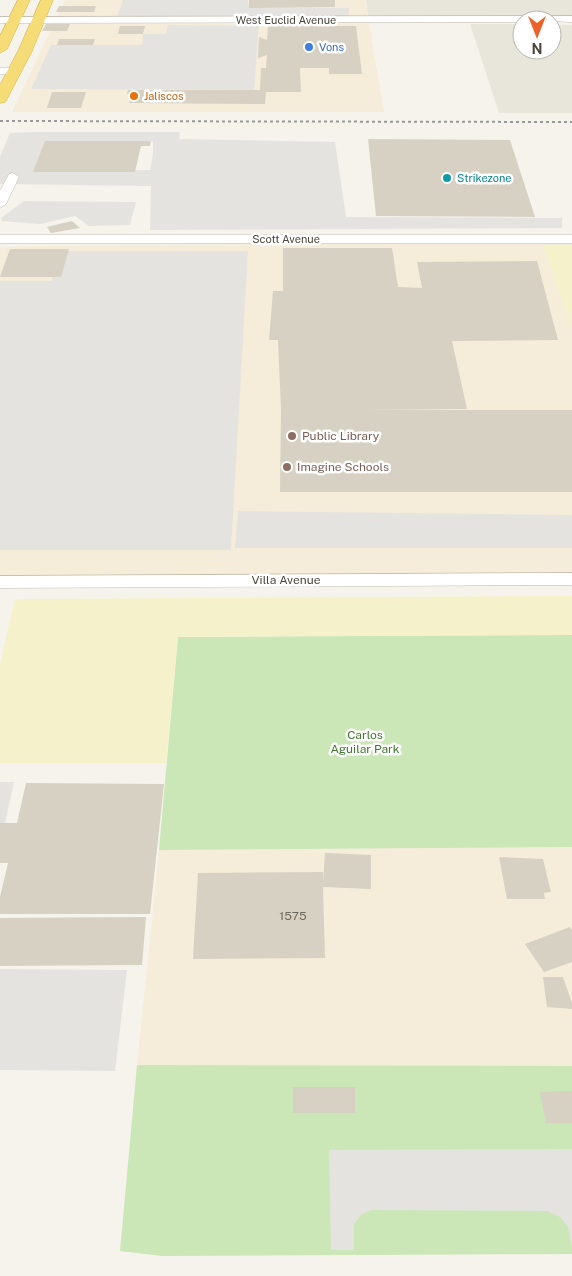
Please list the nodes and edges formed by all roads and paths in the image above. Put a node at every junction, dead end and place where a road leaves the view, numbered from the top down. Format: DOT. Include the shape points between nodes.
graph roads {
  1 [pos="24,0"];
  2 [pos="47,0"];
  3 [pos="572,19"];
  4 [pos="0,20"];
  5 [pos="13,20"];
  6 [pos="38,20"];
  7 [pos="0,49"];
  8 [pos="7,71"];
  9 [pos="0,99"];
  10 [pos="14,177"];
  11 [pos="0,204"];
  12 [pos="0,239"];
  13 [pos="572,239"];
  14 [pos="572,579"];
  15 [pos="0,582"];
  1 -- 5 [label="highway"];
  2 -- 6 [label="highway"];
  3 -- 6 [label="street, West Euclid Avenue"];
  4 -- 5 [label="street, West Euclid Avenue"];
  5 -- 6 [label="street, West Euclid Avenue"];
  5 -- 7 [label="highway"];
  6 -- 8 [label="highway" via="25,51"];
  8 -- 9 [label="highway"];
  10 -- 11 [label="street"];
  12 -- 13 [label="street, Scott Avenue"];
  14 -- 15 [label="street, Villa Avenue"];
}
